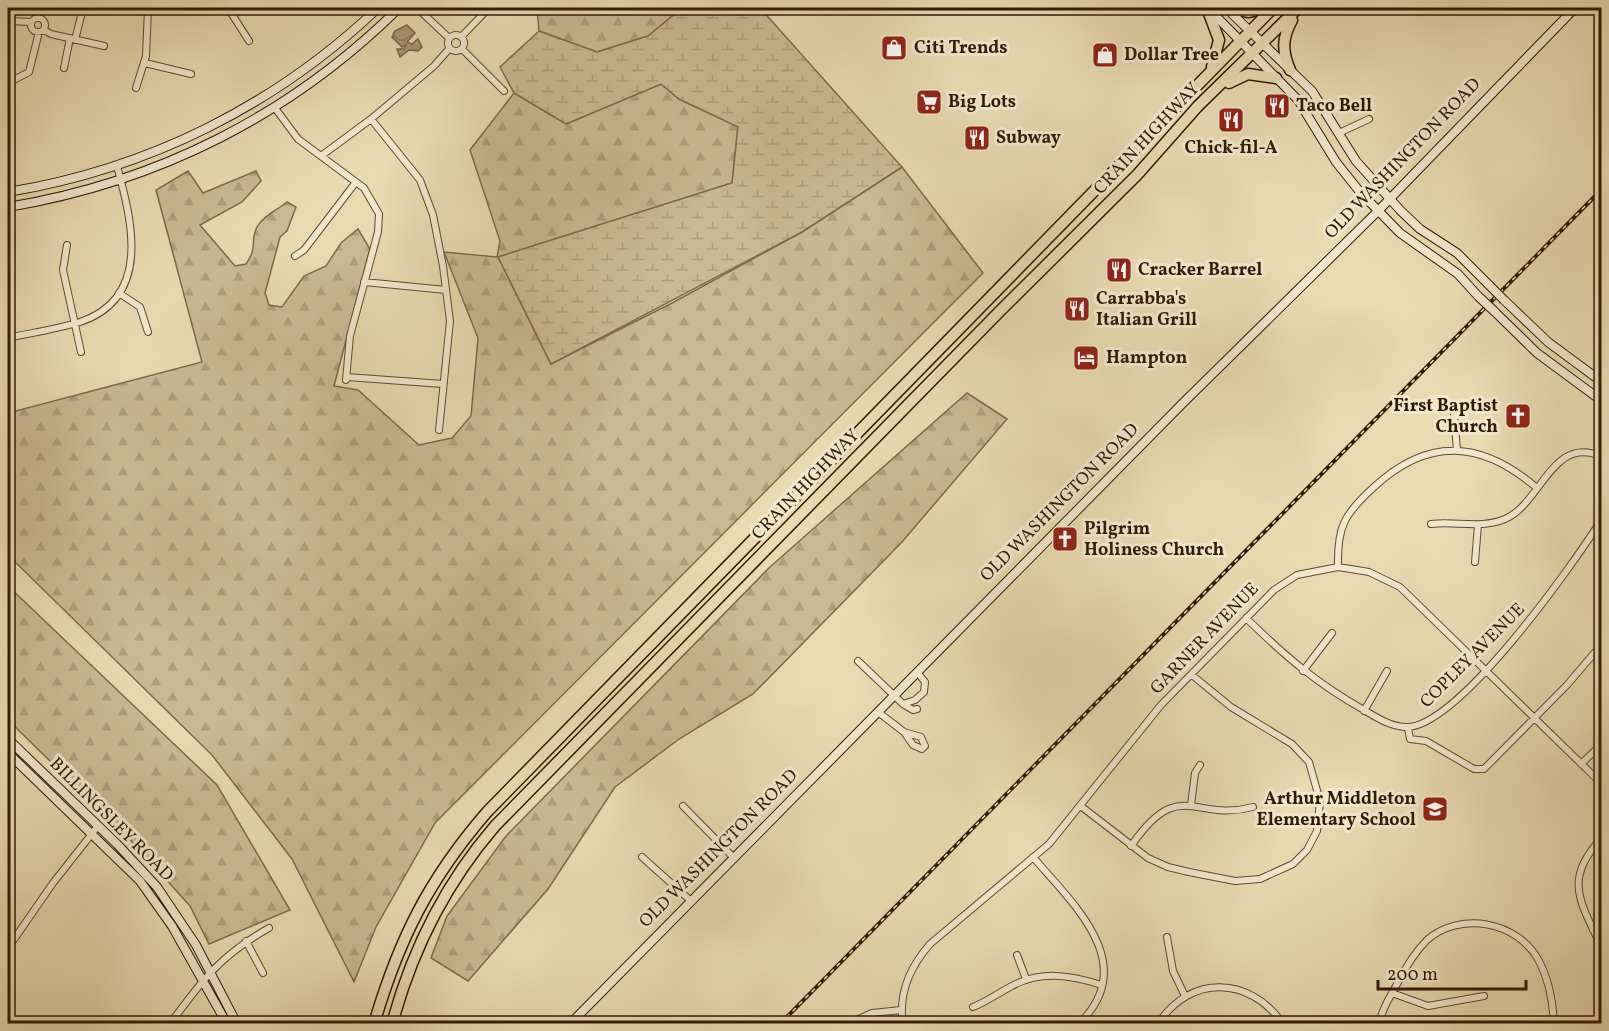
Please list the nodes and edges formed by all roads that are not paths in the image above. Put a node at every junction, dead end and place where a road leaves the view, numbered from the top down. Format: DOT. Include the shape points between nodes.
graph roads {
  1 [pos="83,8"];
  2 [pos="148,8"];
  3 [pos="228,8"];
  4 [pos="378,8"];
  5 [pos="399,8"];
  6 [pos="417,8"];
  7 [pos="489,8"];
  8 [pos="1208,8"];
  9 [pos="1227,8"];
  10 [pos="1266,8"];
  11 [pos="1273,8"];
  12 [pos="1575,8"];
  13 [pos="1297,9"];
  14 [pos="8,21"];
  15 [pos="31,22"];
  16 [pos="41,31"];
  17 [pos="1249,31"];
  18 [pos="461,37"];
  19 [pos="449,38"];
  20 [pos="73,39"];
  21 [pos="249,41"];
  22 [pos="1240,41"];
  23 [pos="1263,44"];
  24 [pos="104,46"];
  25 [pos="449,49"];
  26 [pos="462,49"];
  27 [pos="1252,54"];
  28 [pos="145,63"];
  29 [pos="64,68"];
  30 [pos="1290,70"];
  31 [pos="1209,72"];
  32 [pos="191,74"];
  33 [pos="298,74"];
  34 [pos="1275,78"];
  35 [pos="8,83"];
  36 [pos="136,88"];
  37 [pos="504,91"];
  38 [pos="1208,97"];
  39 [pos="275,108"];
  40 [pos="1369,118"];
  41 [pos="370,119"];
  42 [pos="1338,133"];
  43 [pos="321,156"];
  44 [pos="117,166"];
  45 [pos="121,180"];
  46 [pos="356,182"];
  47 [pos="8,192"];
  48 [pos="1388,198"];
  49 [pos="8,207"];
  50 [pos="1378,211"];
  51 [pos="67,244"];
  52 [pos="295,255"];
  53 [pos="364,282"];
  54 [pos="446,290"];
  55 [pos="119,293"];
  56 [pos="75,322"];
  57 [pos="148,332"];
  58 [pos="8,338"];
  59 [pos="81,352"];
  60 [pos="1602,382"];
  61 [pos="443,384"];
  62 [pos="1602,401"];
  63 [pos="1454,414"];
  64 [pos="874,416"];
  65 [pos="885,429"];
  66 [pos="440,430"];
  67 [pos="1457,450"];
  68 [pos="1602,457"];
  69 [pos="1537,488"];
  70 [pos="1602,519"];
  71 [pos="1431,524"];
  72 [pos="1478,525"];
  73 [pos="1475,562"];
  74 [pos="1338,567"];
  75 [pos="719,574"];
  76 [pos="729,588"];
  77 [pos="1246,618"];
  78 [pos="1332,633"];
  79 [pos="1602,644"];
  80 [pos="858,661"];
  81 [pos="1485,670"];
  82 [pos="1303,671"];
  83 [pos="1388,671"];
  84 [pos="917,672"];
  85 [pos="1192,675"];
  86 [pos="894,695"];
  87 [pos="903,704"];
  88 [pos="917,709"];
  89 [pos="1364,711"];
  90 [pos="878,712"];
  91 [pos="1535,718"];
  92 [pos="1408,728"];
  93 [pos="904,732"];
  94 [pos="8,739"];
  95 [pos="1602,744"];
  96 [pos="8,753"];
  97 [pos="1581,764"];
  98 [pos="1200,765"];
  99 [pos="1602,784"];
  100 [pos="1191,805"];
  101 [pos="683,806"];
  102 [pos="1082,807"];
  103 [pos="1253,807"];
  104 [pos="95,830"];
  105 [pos="1602,838"];
  106 [pos="1131,846"];
  107 [pos="642,857"];
  108 [pos="1033,857"];
  109 [pos="734,858"];
  110 [pos="691,901"];
  111 [pos="1602,926"];
  112 [pos="269,928"];
  113 [pos="1593,930"];
  114 [pos="1167,937"];
  115 [pos="246,941"];
  116 [pos="8,948"];
  117 [pos="1602,948"];
  118 [pos="1017,955"];
  119 [pos="263,973"];
  120 [pos="206,975"];
  121 [pos="1026,979"];
  122 [pos="1102,985"];
  123 [pos="1392,993"];
  124 [pos="1185,996"];
  125 [pos="1484,996"];
  126 [pos="973,1007"];
  127 [pos="901,1011"];
  128 [pos="170,1023"];
  129 [pos="227,1023"];
  130 [pos="237,1023"];
  131 [pos="374,1023"];
  132 [pos="392,1023"];
  133 [pos="570,1023"];
  134 [pos="848,1023"];
  135 [pos="903,1023"];
  136 [pos="1078,1023"];
  137 [pos="1158,1023"];
  138 [pos="1283,1023"];
  139 [pos="1378,1023"];
  140 [pos="1554,1023"];
  1 -- 20 [label="street"];
  2 -- 28 [label="street"];
  3 -- 21 [label="street"];
  4 -- 33 [label="main road"];
  5 -- 39 [label="main road" via="347,56"];
  6 -- 19 [label="street"];
  7 -- 18 [label="street"];
  8 -- 22 [label="main road"];
  8 -- 31 [label="highway" via="1219,40"];
  9 -- 10 [label="highway" via="1248,12"];
  9 -- 17 [label="main road"];
  11 -- 17 [label="highway, CRAIN HIGHWAY"];
  12 -- 48 [label="main road, OLD WASHINGTON ROAD"];
  13 -- 23 [label="highway, CRAIN HIGHWAY"];
  13 -- 30 [label="highway" via="1283,44"];
  14 -- 15 [label="street"];
  15 -- 16 [label="street" via="32,29"];
  15 -- 16 [label="street" via="37,14 45,22"];
  16 -- 20 [label="street"];
  16 -- 35 [label="street" via="29,72"];
  17 -- 22 [label="highway, CRAIN HIGHWAY"];
  17 -- 23 [label="main road"];
  18 -- 19 [label="street"];
  18 -- 26 [label="street"];
  19 -- 25 [label="street"];
  20 -- 24 [label="street"];
  20 -- 29 [label="street"];
  22 -- 27 [label="main road"];
  22 -- 31 [label="highway, CRAIN HIGHWAY"];
  23 -- 27 [label="highway, CRAIN HIGHWAY"];
  23 -- 30 [label="main road"];
  25 -- 26 [label="street"];
  25 -- 41 [label="street"];
  26 -- 37 [label="street"];
  27 -- 34 [label="main road"];
  27 -- 38 [label="highway, CRAIN HIGHWAY"];
  28 -- 32 [label="street"];
  28 -- 36 [label="street"];
  30 -- 42 [label="main road" via="1312,92"];
  31 -- 64 [label="highway, CRAIN HIGHWAY"];
  33 -- 39 [label="main road" via="277,93"];
  33 -- 44 [label="main road" via="209,128"];
  34 -- 38 [label="highway" via="1248,74"];
  34 -- 50 [label="main road" via="1307,111 1336,162"];
  38 -- 65 [label="highway, CRAIN HIGHWAY" via="1137,175"];
  39 -- 43 [label="street" via="298,139"];
  39 -- 45 [label="main road" via="206,146"];
  40 -- 42 [label="street"];
  41 -- 43 [label="street"];
  41 -- 54 [label="street" via="420,180 433,215"];
  42 -- 48 [label="main road"];
  43 -- 46 [label="street"];
  44 -- 45 [label="street"];
  44 -- 47 [label="main road"];
  45 -- 49 [label="main road"];
  45 -- 55 [label="street" via="132,254"];
  46 -- 52 [label="street"];
  46 -- 53 [label="street" via="371,197 380,220"];
  48 -- 50 [label="main road, OLD WASHINGTON ROAD"];
  48 -- 60 [label="main road, bridge" via="1420,229 1464,259 1548,342"];
  50 -- 62 [label="main road, bridge" via="1418,248 1458,274 1537,353"];
  50 -- 84 [label="main road, OLD WASHINGTON ROAD"];
  51 -- 56 [label="street" via="63,270"];
  53 -- 54 [label="street"];
  53 -- 61 [label="street" via="348,344 346,379"];
  54 -- 61 [label="street" via="450,321"];
  55 -- 56 [label="street" via="97,313"];
  55 -- 57 [label="street" via="140,307"];
  56 -- 58 [label="street"];
  56 -- 59 [label="street"];
  61 -- 66 [label="street"];
  63 -- 67 [label="street"];
  64 -- 65 [label="highway"];
  64 -- 75 [label="highway, CRAIN HIGHWAY"];
  65 -- 76 [label="highway, CRAIN HIGHWAY"];
  67 -- 69 [label="street" via="1495,459"];
  67 -- 74 [label="street" via="1409,460 1367,494 1343,520"];
  68 -- 69 [label="street" via="1584,451 1567,456"];
  69 -- 72 [label="street" via="1510,517"];
  70 -- 81 [label="street, COPLEY AVENUE" via="1543,607"];
  71 -- 72 [label="street"];
  72 -- 73 [label="street"];
  74 -- 77 [label="street, GARNER AVENUE" via="1288,580"];
  74 -- 81 [label="street, GARNER AVENUE" via="1369,572 1400,587"];
  75 -- 76 [label="highway"];
  75 -- 131 [label="highway, CRAIN HIGHWAY" via="498,800 450,855 407,932"];
  76 -- 132 [label="highway, CRAIN HIGHWAY" via="495,826 467,860 419,946"];
  77 -- 82 [label="street, COPLEY AVENUE"];
  77 -- 85 [label="street, GARNER AVENUE"];
  78 -- 82 [label="street"];
  79 -- 91 [label="street"];
  80 -- 86 [label="street"];
  81 -- 91 [label="street, GARNER AVENUE"];
  81 -- 92 [label="street, COPLEY AVENUE" via="1437,717"];
  82 -- 89 [label="street, COPLEY AVENUE"];
  83 -- 89 [label="street"];
  84 -- 86 [label="main road, OLD WASHINGTON ROAD"];
  84 -- 87 [label="street" via="925,682 924,692"];
  85 -- 102 [label="street, GARNER AVENUE" via="1142,728"];
  85 -- 106 [label="street" via="1230,707 1302,754 1314,772 1320,793 1317,831 1307,850 1293,864 1270,876 1247,881 1168,867"];
  86 -- 87 [label="street"];
  86 -- 90 [label="main road, OLD WASHINGTON ROAD"];
  87 -- 88 [label="street" via="913,711"];
  89 -- 92 [label="street, COPLEY AVENUE" via="1389,724"];
  90 -- 93 [label="street"];
  90 -- 109 [label="main road, OLD WASHINGTON ROAD"];
  91 -- 92 [label="street" via="1488,766 1479,770 1426,741 1410,739"];
  91 -- 97 [label="street, GARNER AVENUE"];
  94 -- 104 [label="main road, BILLINGSLEY ROAD"];
  95 -- 97 [label="street"];
  96 -- 104 [label="main road, BILLINGSLEY ROAD"];
  97 -- 99 [label="street, GARNER AVENUE"];
  98 -- 100 [label="street" via="1195,773"];
  100 -- 103 [label="street" via="1234,810"];
  100 -- 106 [label="street" via="1158,815"];
  101 -- 109 [label="street"];
  102 -- 106 [label="street"];
  102 -- 108 [label="street, GARNER AVENUE"];
  104 -- 116 [label="street"];
  104 -- 120 [label="main road, BILLINGSLEY ROAD" via="159,904"];
  105 -- 113 [label="street" via="1584,859 1577,883"];
  107 -- 110 [label="street"];
  108 -- 122 [label="street" via="1095,933 1104,962"];
  108 -- 127 [label="street, GARNER AVENUE" via="930,944 910,971"];
  109 -- 110 [label="main road, OLD WASHINGTON ROAD"];
  110 -- 133 [label="main road, OLD WASHINGTON ROAD"];
  111 -- 113 [label="street"];
  112 -- 115 [label="street"];
  113 -- 117 [label="street"];
  114 -- 124 [label="street" via="1173,971"];
  115 -- 119 [label="street"];
  115 -- 120 [label="street"];
  118 -- 121 [label="street"];
  120 -- 128 [label="street"];
  120 -- 129 [label="main road, BILLINGSLEY ROAD"];
  120 -- 130 [label="main road, BILLINGSLEY ROAD"];
  121 -- 122 [label="street" via="1060,975"];
  121 -- 126 [label="street"];
  122 -- 136 [label="street" via="1093,1006"];
  123 -- 125 [label="street" via="1428,1006"];
  123 -- 139 [label="street"];
  123 -- 140 [label="street" via="1418,950 1435,934 1458,924 1493,926 1524,942 1539,961 1549,988"];
  124 -- 137 [label="street"];
  124 -- 138 [label="street" via="1218,987 1243,991 1270,1006"];
  127 -- 134 [label="street" via="872,1013"];
  127 -- 135 [label="street, GARNER AVENUE"];
}
